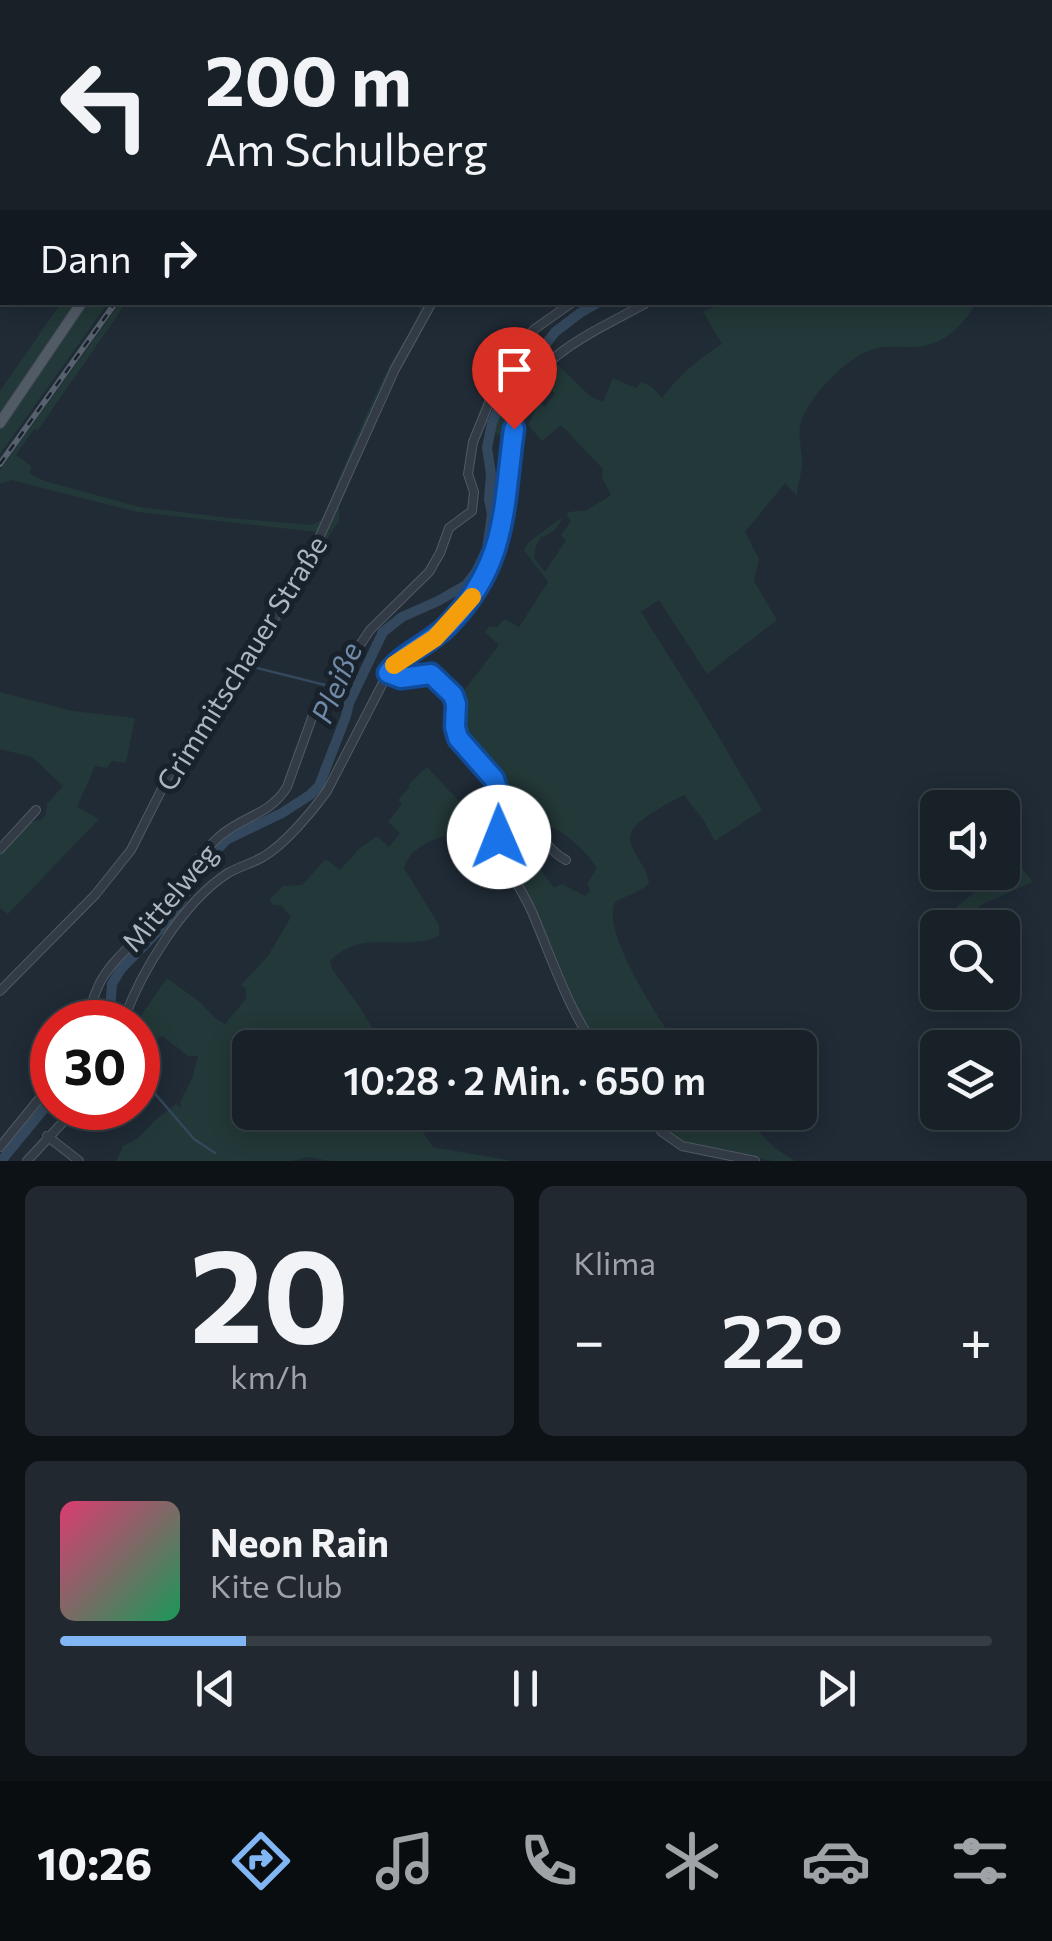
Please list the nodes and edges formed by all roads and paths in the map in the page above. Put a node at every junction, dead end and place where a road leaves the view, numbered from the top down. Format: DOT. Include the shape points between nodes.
graph roads {
  1 [pos="80,305"];
  2 [pos="430,305"];
  3 [pos="569,305"];
  4 [pos="643,305"];
  5 [pos="0,423"];
  6 [pos="388,673"];
  7 [pos="498,786"];
  8 [pos="36,810"];
  9 [pos="0,849"];
  10 [pos="566,860"];
  11 [pos="0,991"];
  12 [pos="95,1000"];
  13 [pos="131,1000"];
  14 [pos="585,1030"];
  15 [pos="30,1111"];
  16 [pos="53,1130"];
  17 [pos="660,1130"];
  18 [pos="47,1136"];
  19 [pos="0,1147"];
  20 [pos="27,1161"];
  21 [pos="80,1161"];
  22 [pos="755,1161"];
  1 -- 5 [label="main road"];
  2 -- 11 [label="street, Crimmitschauer Straße" via="306,566 174,764 131,850"];
  3 -- 12 [label="street, Mittelweg" via="511,353 472,442 472,511 449,528 429,572 370,630 313,715 281,797 222,834 195,860 158,917 104,976"];
  4 -- 6 [label="street" via="552,360 528,388 517,413 491,566 447,626"];
  6 -- 7 [label="street" via="431,674 450,690 458,738"];
  6 -- 13 [label="street" via="324,796 276,847 198,898"];
  7 -- 10 [label="street"];
  7 -- 14 [label="street" via="503,854"];
  8 -- 9 [label="street"];
  15 -- 19 [label="street"];
  16 -- 18 [label="street"];
  17 -- 22 [label="street" via="682,1146"];
  18 -- 20 [label="street"];
  18 -- 21 [label="street"];
}
